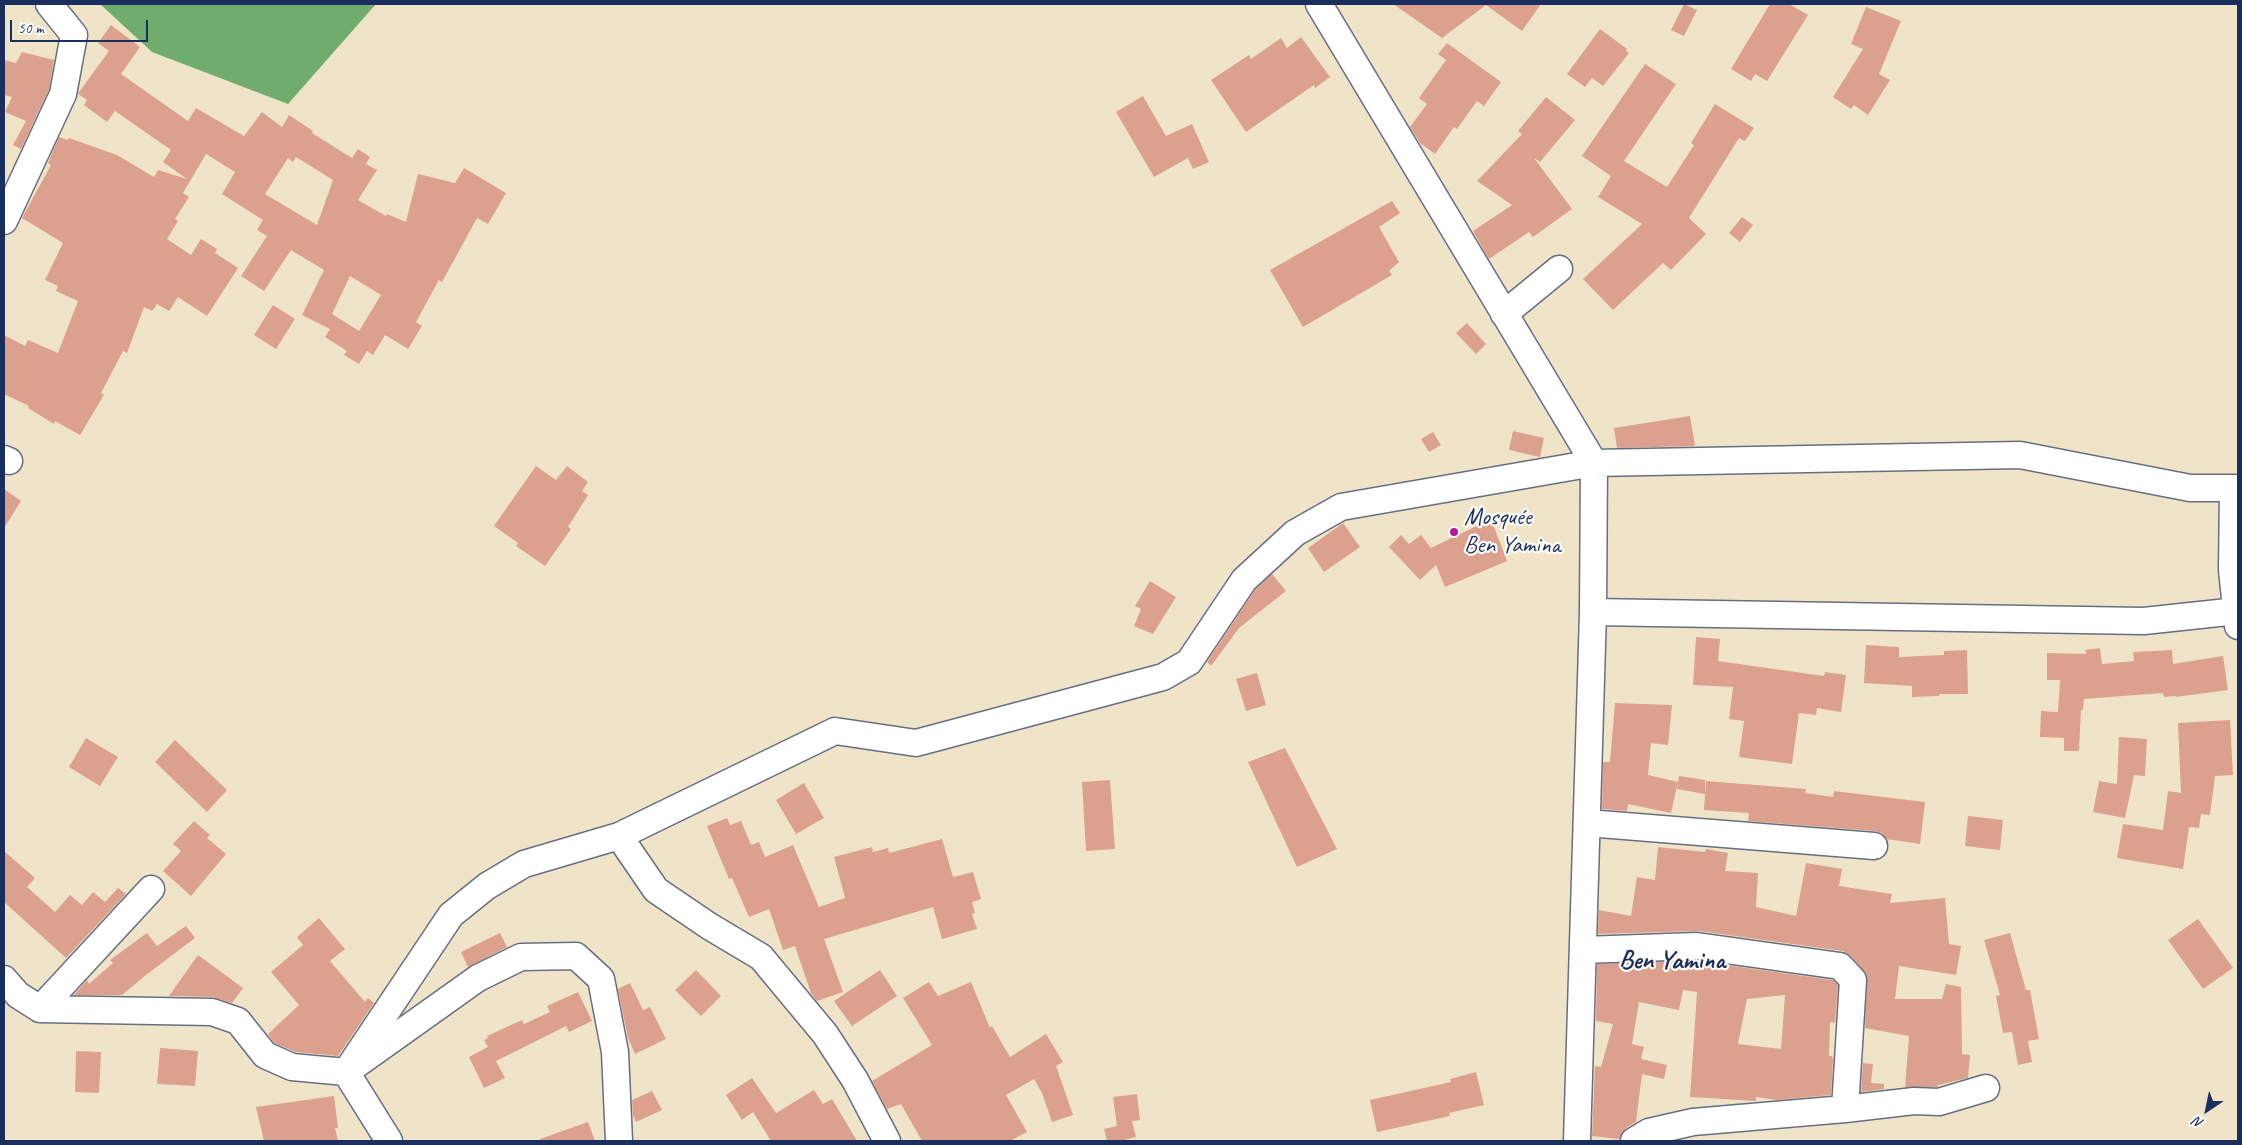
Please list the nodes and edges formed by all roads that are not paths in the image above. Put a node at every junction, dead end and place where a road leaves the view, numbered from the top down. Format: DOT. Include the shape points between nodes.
graph roads {
  1 [pos="49,4"];
  2 [pos="1319,4"];
  3 [pos="4,221"];
  4 [pos="1559,268"];
  5 [pos="1504,314"];
  6 [pos="1594,463"];
  7 [pos="2236,488"];
  8 [pos="1593,612"];
  9 [pos="2237,618"];
  10 [pos="1587,823"];
  11 [pos="619,836"];
  12 [pos="1874,846"];
  13 [pos="151,889"];
  14 [pos="1583,950"];
  15 [pos="4,980"];
  16 [pos="40,1010"];
  17 [pos="346,1072"];
  18 [pos="1986,1088"];
  19 [pos="1845,1109"];
  20 [pos="388,1141"];
  21 [pos="619,1141"];
  22 [pos="887,1141"];
  23 [pos="1577,1141"];
  24 [pos="1634,1141"];
  1 -- 3 [label="street" via="74,35 64,94"];
  2 -- 5 [label="street"];
  4 -- 5 [label="street"];
  5 -- 6 [label="street"];
  6 -- 7 [label="street" via="2020,455 2190,488"];
  6 -- 8 [label="street"];
  6 -- 11 [label="street" via="1341,507 1295,532 1244,580 1189,662 1163,677 916,743 835,731"];
  7 -- 9 [label="street" via="2232,570"];
  8 -- 9 [label="street" via="2144,621"];
  8 -- 10 [label="street"];
  10 -- 12 [label="street"];
  10 -- 14 [label="street"];
  11 -- 17 [label="street" via="524,864 487,886 451,915"];
  11 -- 22 [label="street" via="656,890 761,957 825,1034 855,1080"];
  13 -- 16 [label="street"];
  14 -- 19 [label="street" via="1697,946 1840,966 1853,980"];
  14 -- 23 [label="street"];
  15 -- 16 [label="street" via="18,995"];
  16 -- 17 [label="street" via="212,1012 238,1021 266,1055 283,1063 292,1067"];
  17 -- 20 [label="street"];
  17 -- 21 [label="street" via="487,974 521,957 576,956 601,979 615,1052"];
  18 -- 19 [label="street" via="1939,1102 1914,1101"];
  19 -- 24 [label="street" via="1692,1122 1649,1132"];
}
